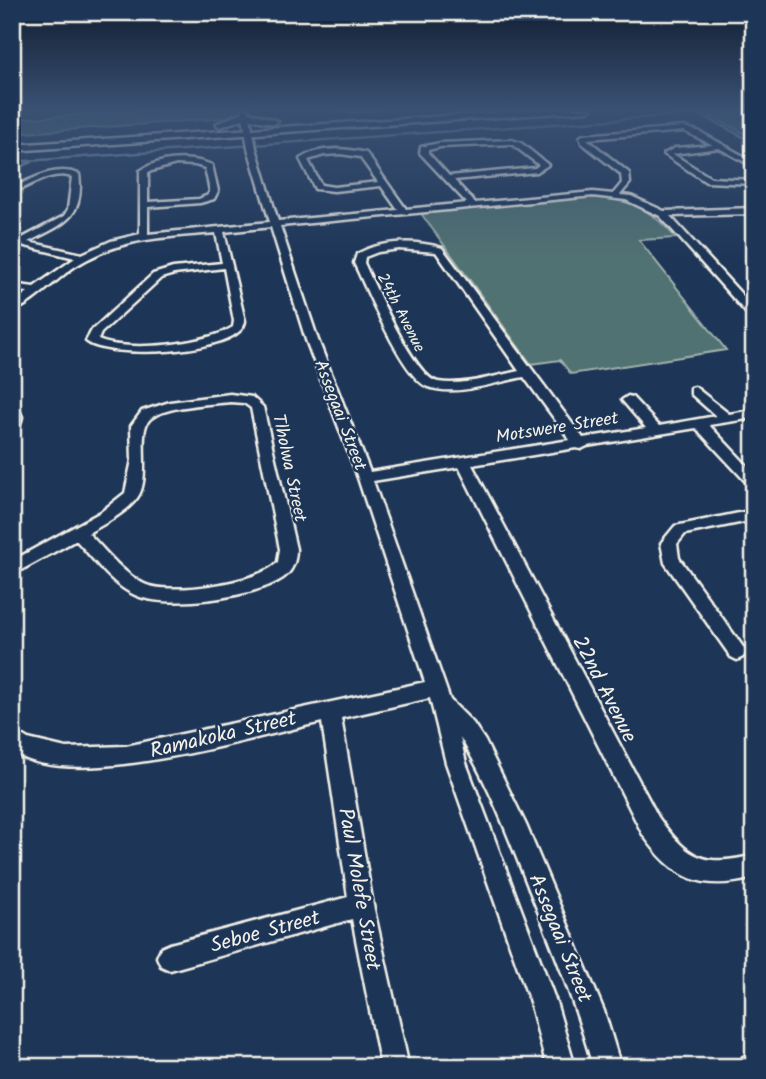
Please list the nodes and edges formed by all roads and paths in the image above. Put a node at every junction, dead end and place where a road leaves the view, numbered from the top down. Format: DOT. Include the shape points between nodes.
graph roads {
  1 [pos="257,159"];
  2 [pos="304,159"];
  3 [pos="365,159"];
  4 [pos="430,159"];
  5 [pos="537,159"];
  6 [pos="607,159"];
  7 [pos="677,159"];
  8 [pos="448,178"];
  9 [pos="754,182"];
  10 [pos="382,184"];
  11 [pos="12,191"];
  12 [pos="615,196"];
  13 [pos="472,204"];
  14 [pos="145,205"];
  15 [pos="402,210"];
  16 [pos="754,211"];
  17 [pos="663,214"];
  18 [pos="274,223"];
  19 [pos="219,228"];
  20 [pos="144,236"];
  21 [pos="16,242"];
  22 [pos="81,257"];
  23 [pos="226,265"];
  24 [pos="12,286"];
  25 [pos="37,290"];
  26 [pos="748,301"];
  27 [pos="12,309"];
  28 [pos="754,315"];
  29 [pos="527,373"];
  30 [pos="695,391"];
  31 [pos="628,400"];
  32 [pos="12,408"];
  33 [pos="754,414"];
  34 [pos="725,417"];
  35 [pos="701,425"];
  36 [pos="12,428"];
  37 [pos="656,430"];
  38 [pos="581,444"];
  39 [pos="463,462"];
  40 [pos="365,478"];
  41 [pos="754,482"];
  42 [pos="754,515"];
  43 [pos="78,533"];
  44 [pos="12,569"];
  45 [pos="737,652"];
  46 [pos="439,697"];
  47 [pos="330,710"];
  48 [pos="16,748"];
  49 [pos="754,866"];
  50 [pos="360,905"];
  51 [pos="170,957"];
  52 [pos="395,1067"];
  53 [pos="561,1067"];
  54 [pos="607,1067"];
  1 -- 18 [label="street, Assegaai Street"];
  2 -- 10 [label="street" via="318,187"];
  3 -- 10 [label="street"];
  4 -- 8 [label="street"];
  5 -- 8 [label="street" via="544,165 537,170"];
  6 -- 12 [label="street" via="627,178"];
  7 -- 9 [label="street" via="709,180"];
  8 -- 13 [label="street"];
  10 -- 15 [label="street"];
  11 -- 21 [label="street" via="52,174 76,176 67,218"];
  12 -- 13 [label="street" via="581,194"];
  12 -- 17 [label="street"];
  13 -- 15 [label="street"];
  14 -- 14 [label="street" via="147,169 195,163 209,167 211,197"];
  14 -- 20 [label="street"];
  15 -- 18 [label="street"];
  16 -- 17 [label="street"];
  17 -- 26 [label="street"];
  18 -- 19 [label="street"];
  18 -- 40 [label="street, Assegaai Street" via="312,340"];
  19 -- 20 [label="street"];
  19 -- 23 [label="street"];
  20 -- 22 [label="street" via="111,243"];
  21 -- 22 [label="street"];
  22 -- 25 [label="street"];
  23 -- 23 [label="street" via="239,313 240,325 232,334 136,349 111,349 92,341 96,332 157,276"];
  24 -- 25 [label="street"];
  25 -- 27 [label="street"];
  26 -- 28 [label="street"];
  29 -- 29 [label="street, 24th Avenue" via="444,386 421,379 359,263 360,256 411,246 439,250"];
  29 -- 38 [label="street, 24th Avenue"];
  30 -- 34 [label="street"];
  31 -- 37 [label="street"];
  32 -- 36 [label="street"];
  33 -- 34 [label="street, Motswere Street"];
  34 -- 35 [label="street, Motswere Street"];
  35 -- 37 [label="street, Motswere Street"];
  35 -- 41 [label="street"];
  37 -- 38 [label="street, Motswere Street"];
  38 -- 39 [label="street, Motswere Street"];
  39 -- 40 [label="street, Motswere Street"];
  39 -- 49 [label="street, 22nd Avenue" via="663,845 676,860 704,872 720,875"];
  40 -- 46 [label="street, Assegaai Street"];
  42 -- 45 [label="street" via="680,530 668,550"];
  43 -- 43 [label="street, Tlholwa Street" via="132,495 139,460 138,426 147,414 170,406 230,398 248,400 257,407 288,550 278,574 249,584 157,596 133,586"];
  43 -- 44 [label="street, Tlholwa Street"];
  46 -- 47 [label="street, Ramakoka Street"];
  46 -- 53 [label="street, Assegaai Street" via="450,744 520,935"];
  46 -- 54 [label="street, Assegaai Street" via="478,748 518,833 591,1011"];
  47 -- 48 [label="street, Ramakoka Street" via="126,756 66,758"];
  47 -- 50 [label="street, Paul Molefe Street"];
  50 -- 51 [label="street, Seboe Street"];
  50 -- 52 [label="street, Paul Molefe Street"];
}
